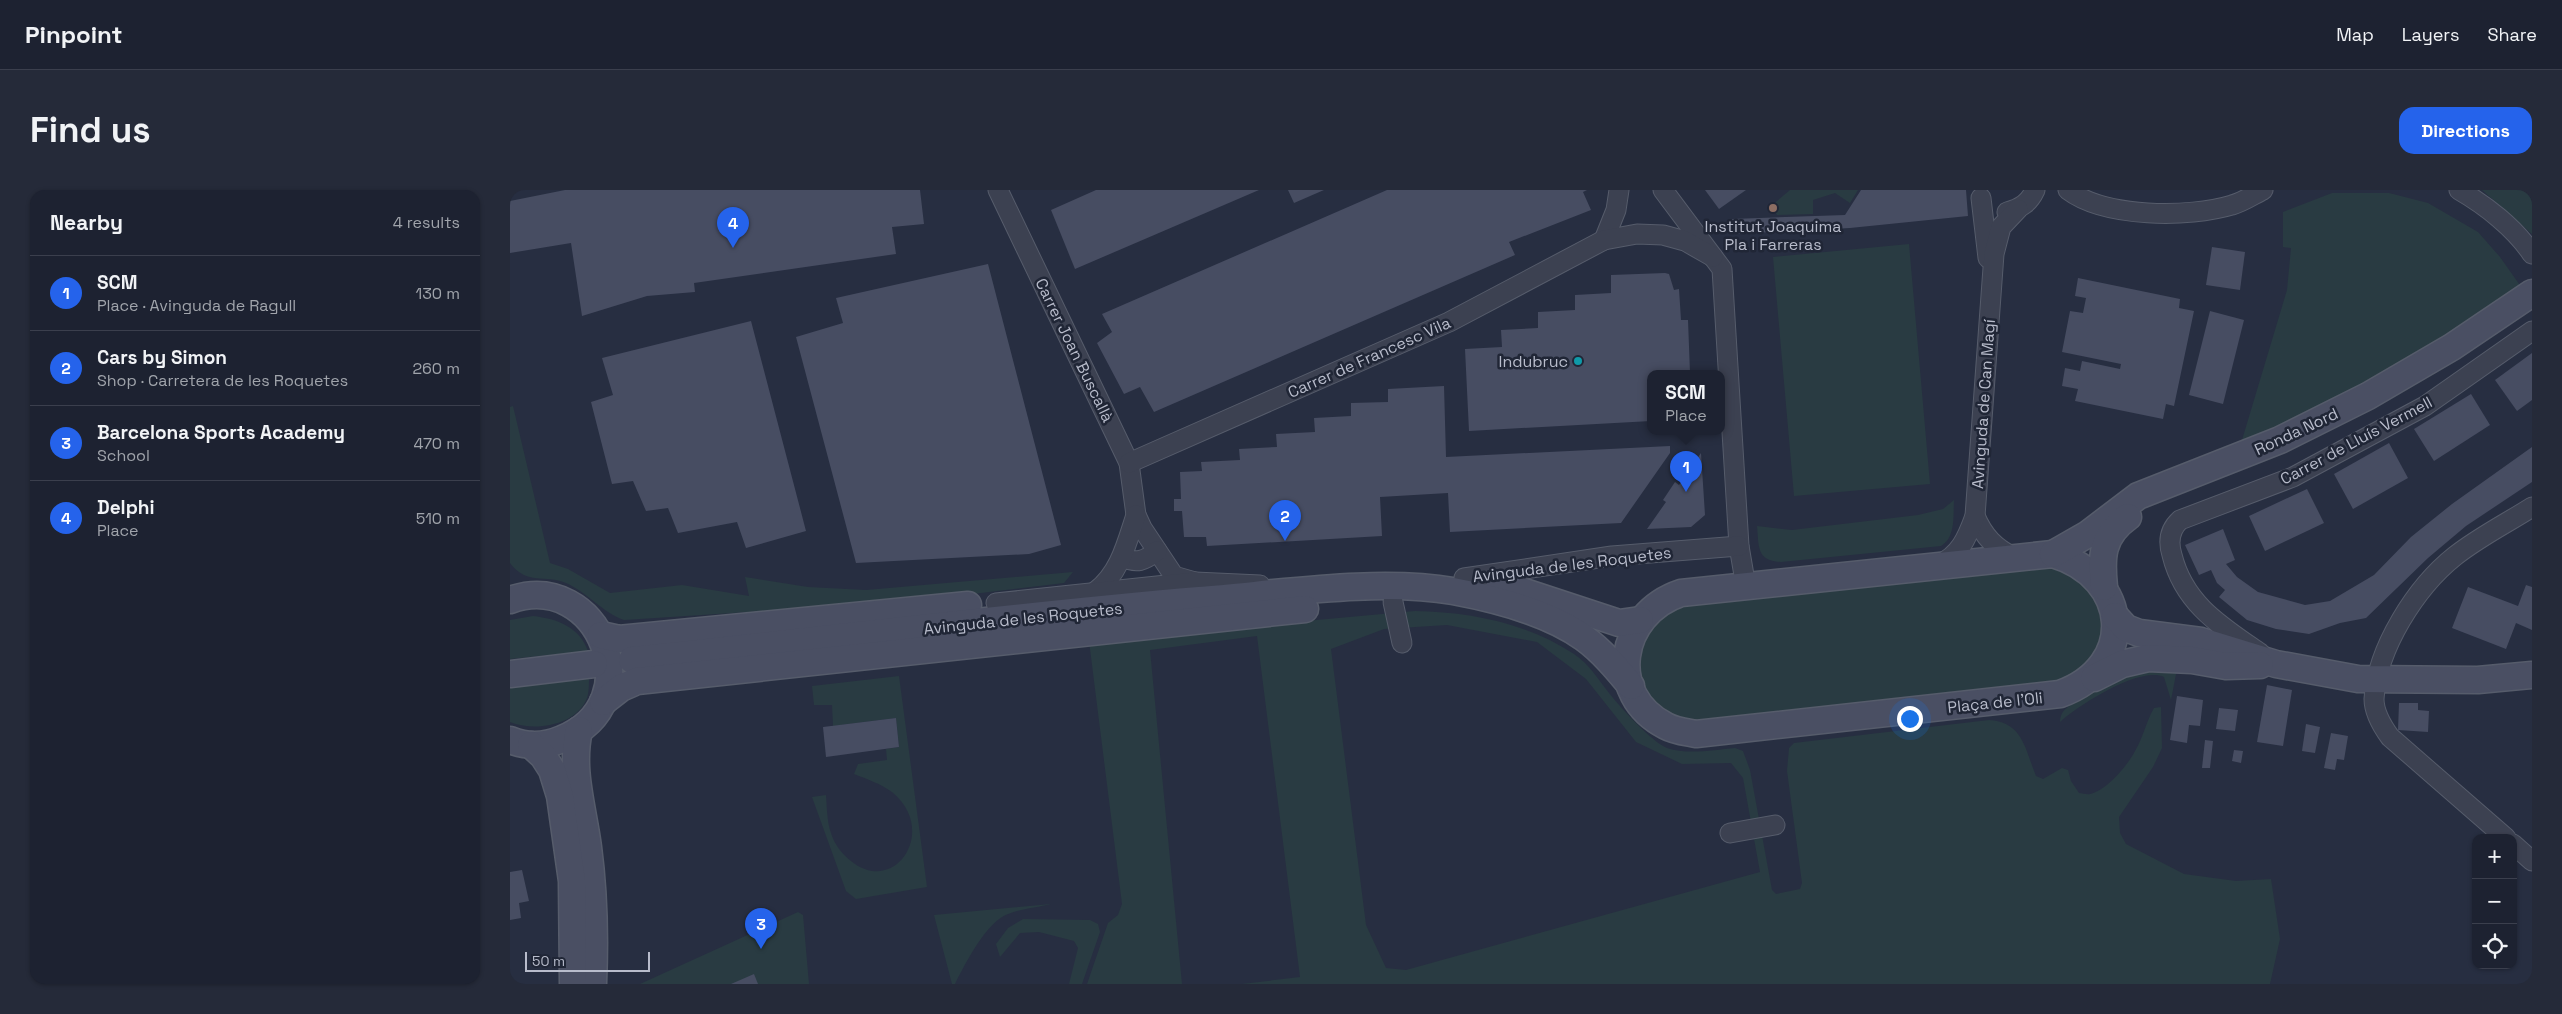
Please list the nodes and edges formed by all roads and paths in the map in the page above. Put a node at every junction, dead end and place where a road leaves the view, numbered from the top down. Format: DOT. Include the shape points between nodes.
graph roads {
  1 [pos="998,190"];
  2 [pos="2035,190"];
  3 [pos="2068,190"];
  4 [pos="2264,190"];
  5 [pos="2458,190"];
  6 [pos="1980,194"];
  7 [pos="1619,196"];
  8 [pos="1668,196"];
  9 [pos="2018,209"];
  10 [pos="1637,234"];
  11 [pos="1663,235"];
  12 [pos="1604,240"];
  13 [pos="2532,254"];
  14 [pos="1713,257"];
  15 [pos="1991,292"];
  16 [pos="2527,310"];
  17 [pos="1129,463"];
  18 [pos="2532,507"];
  19 [pos="1136,515"];
  20 [pos="1975,516"];
  21 [pos="1739,546"];
  22 [pos="1157,551"];
  23 [pos="2053,554"];
  24 [pos="1122,556"];
  25 [pos="2015,558"];
  26 [pos="1937,565"];
  27 [pos="1464,578"];
  28 [pos="510,581"];
  29 [pos="1195,582"];
  30 [pos="1416,587"];
  31 [pos="1746,587"];
  32 [pos="2104,587"];
  33 [pos="1341,588"];
  34 [pos="1096,591"];
  35 [pos="536,596"];
  36 [pos="1484,599"];
  37 [pos="510,600"];
  38 [pos="1393,602"];
  39 [pos="996,603"];
  40 [pos="2115,616"];
  41 [pos="1640,620"];
  42 [pos="600,635"];
  43 [pos="1402,644"];
  44 [pos="632,660"];
  45 [pos="594,664"];
  46 [pos="2276,664"];
  47 [pos="510,674"];
  48 [pos="2532,675"];
  49 [pos="2379,679"];
  50 [pos="2478,680"];
  51 [pos="2088,681"];
  52 [pos="1631,686"];
  53 [pos="2532,691"];
  54 [pos="603,702"];
  55 [pos="579,730"];
  56 [pos="521,742"];
  57 [pos="1776,824"];
  58 [pos="1730,833"];
  59 [pos="2501,834"];
  60 [pos="2517,848"];
  61 [pos="2532,861"];
  62 [pos="573,984"];
  63 [pos="593,984"];
  1 -- 17 [label="street, Carrer Joan Buscallà"];
  2 -- 9 [label="street, Avinguda de Can Magí" via="2030,201"];
  3 -- 4 [label="street" via="2100,205 2152,214 2194,212 2233,205"];
  5 -- 13 [label="street" via="2496,217"];
  6 -- 9 [label="street" via="1988,205 2000,211"];
  6 -- 15 [label="street, Avinguda de Can Magí"];
  7 -- 10 [label="street"];
  7 -- 12 [label="street"];
  8 -- 11 [label="street" via="1672,224"];
  8 -- 14 [label="street"];
  9 -- 15 [label="street, Avinguda de Can Magí" via="2001,228 1994,254"];
  10 -- 11 [label="street, Carrer de Francesc Vila"];
  10 -- 12 [label="street, Carrer de Francesc Vila"];
  11 -- 14 [label="street" via="1685,241"];
  12 -- 17 [label="street, Carrer de Francesc Vila" via="1449,322"];
  14 -- 21 [label="street" via="1722,269"];
  15 -- 20 [label="street, Avinguda de Can Magí"];
  16 -- 23 [label="main road, Ronda Nord" via="2332,414 2238,458 2138,496 2088,534"];
  16 -- 32 [label="main road, Ronda Nord" via="2424,378 2350,419 2269,459 2139,509 2125,519 2107,542 2102,554"];
  16 -- 46 [label="street, Carrer de Lluís Vermell" via="2425,406 2293,477 2174,525 2168,543 2185,591 2203,611"];
  17 -- 19 [label="street, Carrer Joan Buscallà"];
  18 -- 49 [label="street" via="2455,556 2430,579 2408,606 2384,657"];
  19 -- 22 [label="street, Carrer Joan Buscallà"];
  19 -- 24 [label="street, Carrer Joan Buscallà"];
  20 -- 25 [label="street" via="1992,544"];
  20 -- 26 [label="street, Avinguda de Can Magí" via="1954,556"];
  21 -- 27 [label="street, Avinguda de les Roquetes" via="1612,556"];
  21 -- 31 [label="street"];
  22 -- 24 [label="street" via="1144,560 1133,562"];
  22 -- 29 [label="street, Carrer Joan Buscallà" via="1174,576"];
  23 -- 25 [label="main road, Plaça de l'Oli"];
  23 -- 32 [label="main road, Plaça de l'Oli" via="2080,565"];
  24 -- 34 [label="street, Carrer Joan Buscallà" via="1104,585"];
  25 -- 26 [label="main road, Plaça de l'Oli"];
  26 -- 31 [label="main road, Plaça de l'Oli"];
  27 -- 30 [label="main road, Avinguda de les Roquetes"];
  27 -- 41 [label="main road, Avinguda de les Roquetes" via="1508,586 1619,623"];
  28 -- 35 [label="main road"];
  29 -- 33 [label="street"];
  29 -- 34 [label="street"];
  30 -- 33 [label="main road, Avinguda de les Roquetes"];
  30 -- 36 [label="main road, Avinguda de les Roquetes"];
  31 -- 41 [label="main road, Plaça de l'Oli" via="1682,593 1664,600"];
  32 -- 40 [label="main road, Plaça de l'Oli"];
  33 -- 44 [label="main road, Avinguda de les Roquetes" via="1090,609"];
  34 -- 39 [label="street"];
  35 -- 37 [label="main road"];
  35 -- 42 [label="main road" via="552,598 576,609 590,620"];
  36 -- 38 [label="main road"];
  36 -- 52 [label="main road, Avinguda de les Roquetes" via="1525,610 1572,630 1604,656"];
  38 -- 43 [label="street"];
  38 -- 54 [label="main road" via="638,681 621,688"];
  39 -- 42 [label="main road" via="619,639"];
  40 -- 46 [label="main road" via="2126,628 2139,634 2201,641"];
  40 -- 51 [label="main road, Plaça de l'Oli" via="2109,654"];
  41 -- 52 [label="main road, Plaça de l'Oli" via="1628,647"];
  42 -- 54 [label="main road" via="610,670"];
  45 -- 47 [label="main road"];
  46 -- 49 [label="main road" via="2358,679"];
  46 -- 51 [label="main road" via="2226,666 2148,658 2122,664"];
  48 -- 50 [label="main road"];
  49 -- 50 [label="main road"];
  49 -- 59 [label="street" via="2374,700 2380,724 2390,737"];
  50 -- 53 [label="main road" via="2514,691"];
  51 -- 52 [label="main road, Plaça de l'Oli" via="2069,691 2046,696 1696,734 1675,730 1657,721 1638,703"];
  54 -- 55 [label="main road"];
  55 -- 56 [label="main road" via="555,742"];
  55 -- 63 [label="main road" via="575,765 591,869"];
  56 -- 62 [label="main road" via="543,756 552,770 564,821 573,898"];
  57 -- 58 [label="street"];
  60 -- 61 [label="street"];
}
